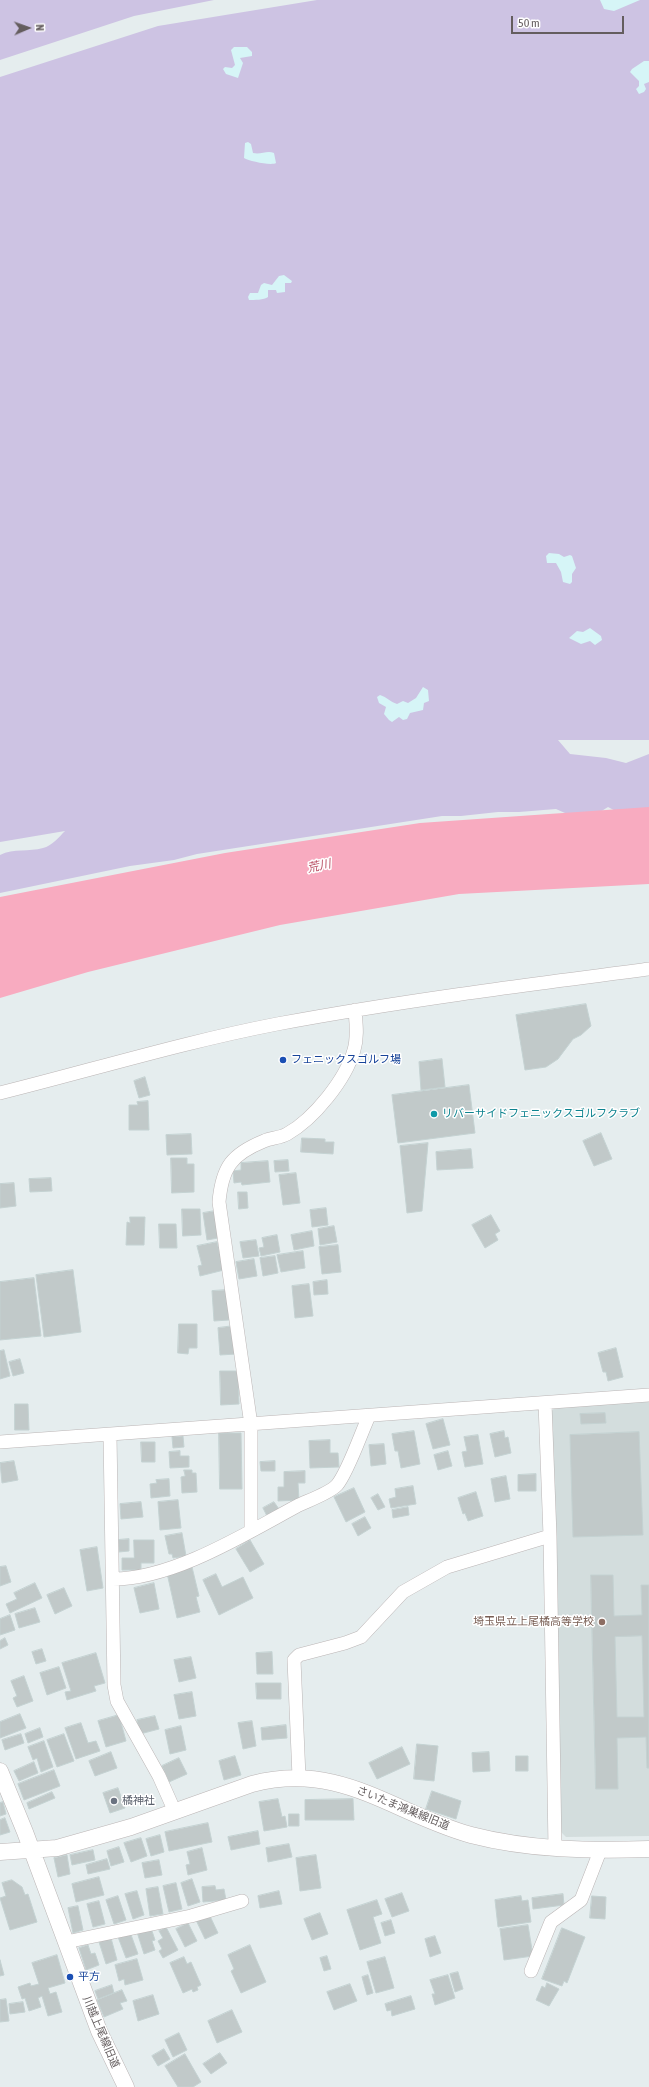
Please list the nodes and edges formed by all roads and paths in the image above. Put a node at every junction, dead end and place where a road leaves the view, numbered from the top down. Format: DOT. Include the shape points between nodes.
graph roads {
  1 [pos="649,969"];
  2 [pos="355,1010"];
  3 [pos="0,1093"];
  4 [pos="649,1395"];
  5 [pos="544,1403"];
  6 [pos="369,1416"];
  7 [pos="251,1424"];
  8 [pos="110,1435"];
  9 [pos="0,1442"];
  10 [pos="251,1531"];
  11 [pos="550,1536"];
  12 [pos="113,1579"];
  13 [pos="0,1771"];
  14 [pos="299,1777"];
  15 [pos="175,1812"];
  16 [pos="555,1848"];
  17 [pos="649,1849"];
  18 [pos="32,1851"];
  19 [pos="600,1851"];
  20 [pos="0,1852"];
  21 [pos="242,1901"];
  22 [pos="66,1942"];
  23 [pos="531,1971"];
  24 [pos="126,2087"];
  1 -- 2 [label="street"];
  2 -- 3 [label="street" via="211,1038"];
  2 -- 7 [label="street" via="357,1029 354,1050 332,1092 301,1125 286,1135 246,1149 231,1160 223,1174 219,1202"];
  4 -- 5 [label="street"];
  5 -- 6 [label="street"];
  5 -- 11 [label="street"];
  6 -- 7 [label="street"];
  6 -- 10 [label="street" via="336,1486"];
  7 -- 8 [label="street"];
  7 -- 10 [label="street"];
  8 -- 9 [label="street"];
  8 -- 12 [label="street"];
  10 -- 12 [label="street" via="166,1570 128,1579"];
  11 -- 14 [label="street" via="446,1567 403,1592 361,1637 299,1654 294,1660"];
  11 -- 16 [label="street"];
  12 -- 15 [label="street" via="113,1663 117,1701 159,1776"];
  13 -- 18 [label="street"];
  14 -- 15 [label="street, さいたま鴻巣線旧道" via="273,1778"];
  14 -- 16 [label="street, さいたま鴻巣線旧道" via="338,1783 368,1792 445,1827 473,1835"];
  15 -- 18 [label="street, さいたま鴻巣線旧道" via="64,1846"];
  16 -- 19 [label="street, さいたま鴻巣線旧道"];
  17 -- 19 [label="street, さいたま鴻巣線旧道"];
  18 -- 20 [label="street, さいたま鴻巣線旧道"];
  18 -- 22 [label="street, 川越上尾線旧道"];
  19 -- 23 [label="street" via="581,1900 551,1922"];
  21 -- 22 [label="street" via="191,1916"];
  22 -- 24 [label="street, 川越上尾線旧道" via="99,2032"];
}
